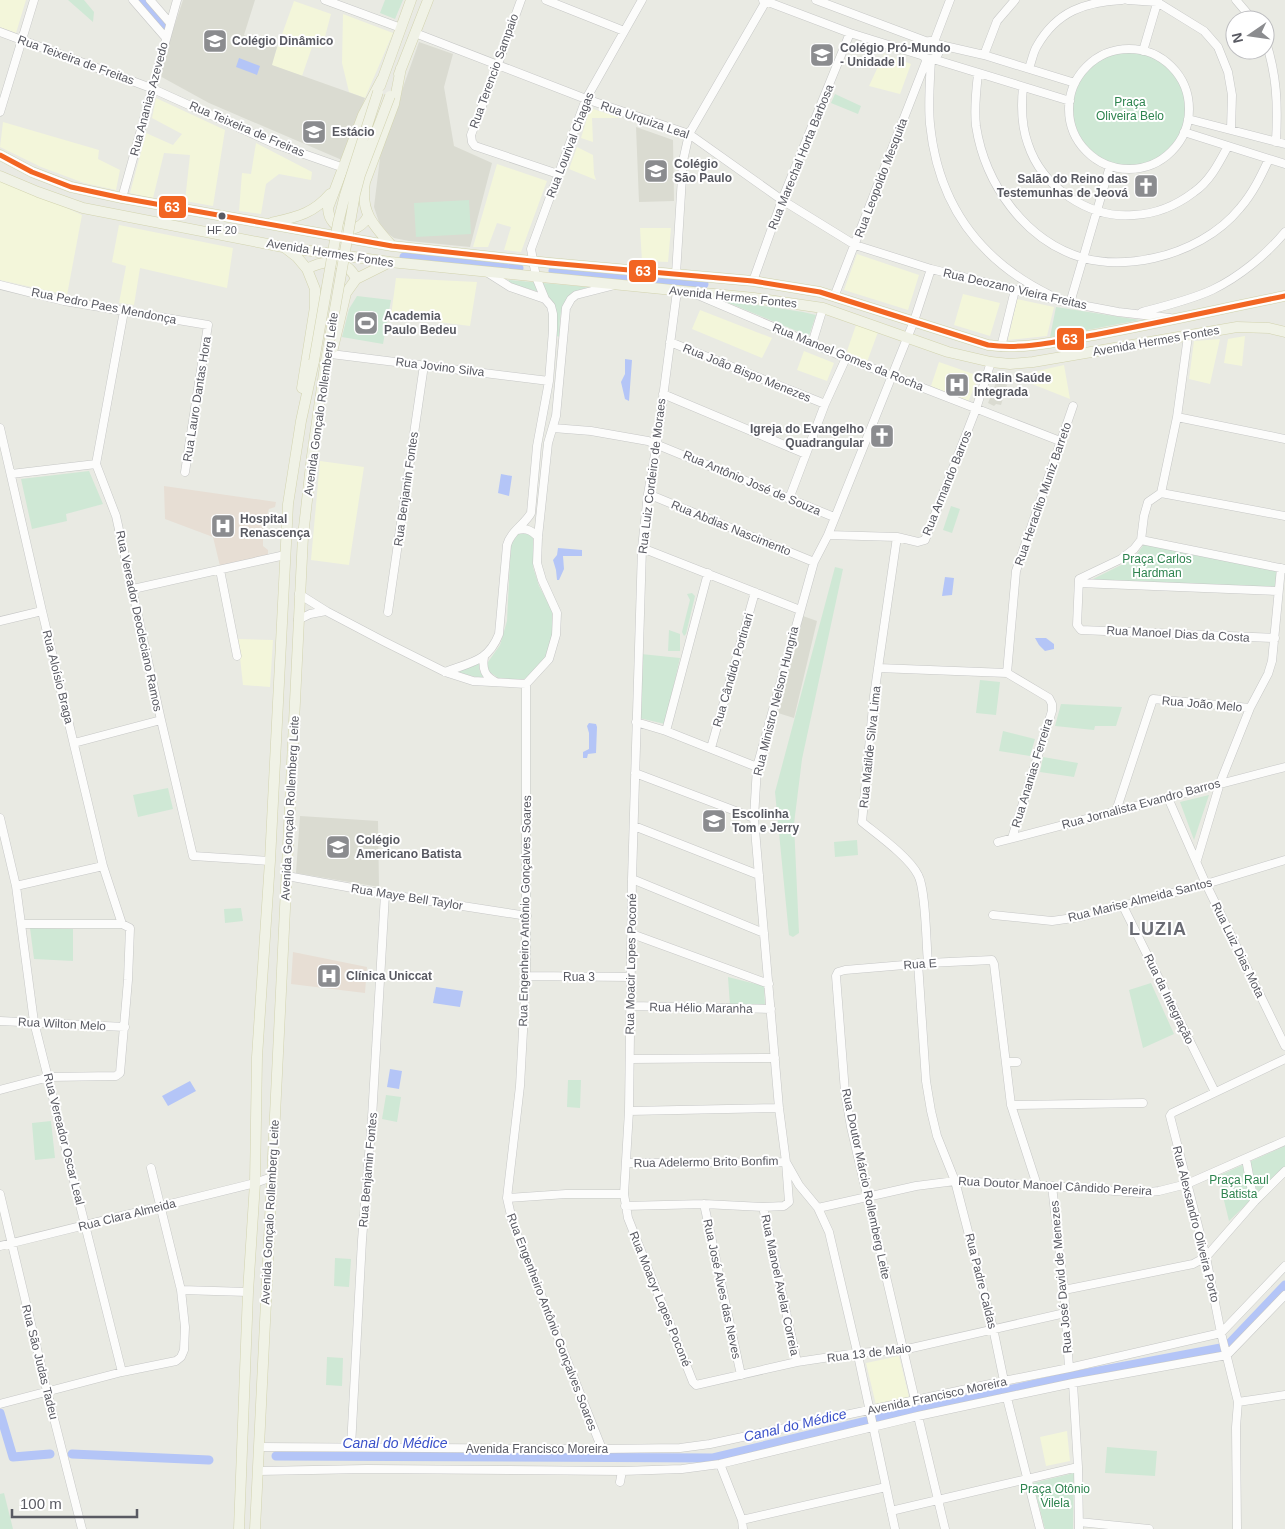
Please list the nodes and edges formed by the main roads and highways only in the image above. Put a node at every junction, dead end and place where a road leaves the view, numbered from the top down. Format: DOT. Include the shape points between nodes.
graph roads {
  1 [pos="411,0"];
  2 [pos="428,0"];
  3 [pos="401,68"];
  4 [pos="382,79"];
  5 [pos="0,156"];
  6 [pos="0,176"];
  7 [pos="337,185"];
  8 [pos="368,216"];
  9 [pos="266,224"];
  10 [pos="392,246"];
  11 [pos="283,247"];
  12 [pos="390,262"];
  13 [pos="307,269"];
  14 [pos="356,279"];
  15 [pos="1285,296"];
  16 [pos="1285,332"];
  17 [pos="320,403"];
  18 [pos="301,420"];
  19 [pos="240,1526"];
  20 [pos="255,1529"];
  1 -- 4 [label="main road"];
  2 -- 3 [label="main road"];
  3 -- 8 [label="main road" via="394,104 365,182 364,202"];
  3 -- 17 [label="main road, Avenida Gonçalo Rollemberg Leite, bridge" via="355,194"];
  4 -- 7 [label="main road" via="363,115"];
  4 -- 18 [label="main road, Avenida Gonçalo Rollemberg Leite, bridge" via="338,223"];
  5 -- 9 [label="main road, Avenida Hermes Fontes" via="72,187"];
  6 -- 11 [label="main road, Avenida Hermes Fontes" via="83,208"];
  7 -- 8 [label="main road" via="328,208 330,220 342,228 358,227"];
  7 -- 9 [label="main road" via="322,204 310,212"];
  8 -- 10 [label="main road"];
  9 -- 10 [label="main road, Avenida Hermes Fontes"];
  10 -- 15 [label="main road, Avenida Hermes Fontes" via="753,281 820,292 1001,347 1053,342"];
  11 -- 12 [label="main road, Avenida Hermes Fontes"];
  11 -- 13 [label="main road"];
  12 -- 14 [label="main road"];
  12 -- 16 [label="main road, Avenida Hermes Fontes" via="754,298 823,308 948,352 1010,364 1237,327"];
  13 -- 14 [label="main road" via="319,263 334,263 349,269"];
  13 -- 18 [label="main road" via="316,297 302,382"];
  14 -- 17 [label="main road" via="343,303"];
  17 -- 20 [label="main road, Avenida Gonçalo Rollemberg Leite" via="299,594"];
  18 -- 19 [label="main road, Avenida Gonçalo Rollemberg Leite" via="288,504 257,1057 255,1183"];
}
